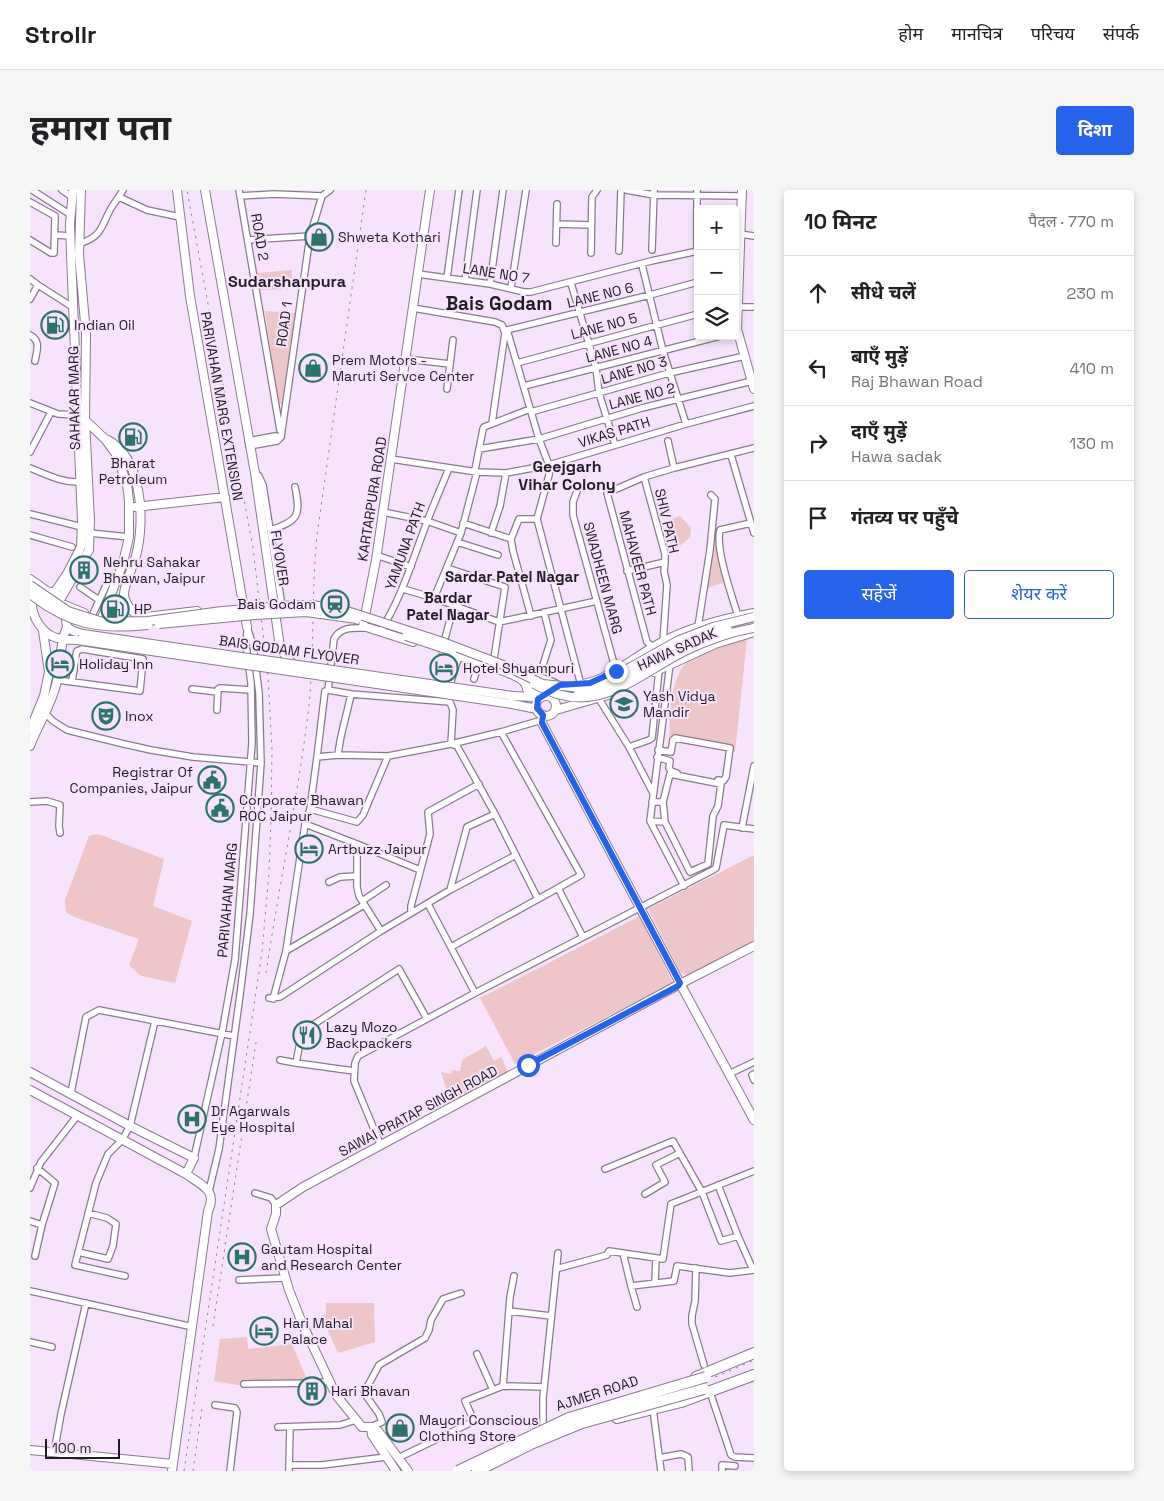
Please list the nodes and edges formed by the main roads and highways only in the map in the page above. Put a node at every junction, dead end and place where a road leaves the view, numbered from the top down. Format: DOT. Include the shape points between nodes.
graph roads {
  1 [pos="754,1355"];
  2 [pos="754,1374"];
  3 [pos="640,1393"];
  4 [pos="648,1411"];
  5 [pos="454,1471"];
  6 [pos="458,1471"];
  7 [pos="477,1471"];
  8 [pos="485,1471"];
  1 -- 3 [label="highway, AJMER ROAD"];
  1 -- 6 [label="highway, bridge" via="694,1382 569,1418"];
  2 -- 4 [label="highway, AJMER ROAD"];
  2 -- 7 [label="highway, bridge" via="582,1424 531,1444"];
  3 -- 4 [label="highway"];
  3 -- 5 [label="highway, AJMER ROAD" via="543,1426"];
  4 -- 8 [label="highway, AJMER ROAD" via="578,1429"];
}
